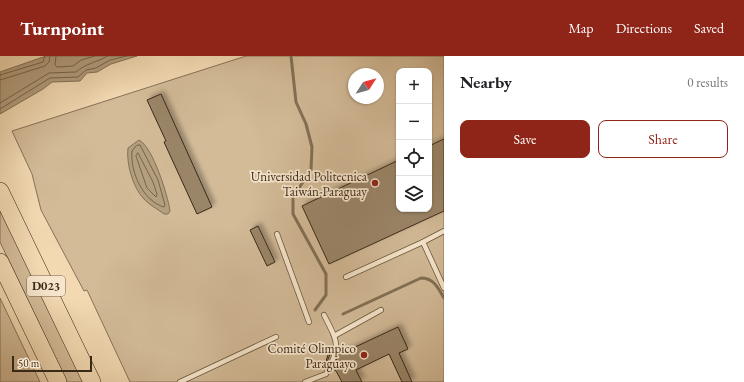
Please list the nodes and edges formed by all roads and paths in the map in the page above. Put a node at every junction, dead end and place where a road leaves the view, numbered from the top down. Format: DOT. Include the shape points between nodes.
graph roads {
  1 [pos="0,191"];
  2 [pos="444,231"];
  3 [pos="278,234"];
  4 [pos="423,242"];
  5 [pos="0,262"];
  6 [pos="346,277"];
  7 [pos="444,288"];
  8 [pos="381,310"];
  9 [pos="324,314"];
  10 [pos="309,322"];
  11 [pos="334,336"];
  12 [pos="276,337"];
  13 [pos="318,380"];
  14 [pos="58,382"];
  15 [pos="92,382"];
  16 [pos="180,382"];
  17 [pos="305,382"];
  1 -- 15 [label="highway, D023"];
  2 -- 4 [label="lane"];
  3 -- 10 [label="lane"];
  4 -- 6 [label="lane"];
  4 -- 7 [label="lane"];
  5 -- 14 [label="highway, D023"];
  8 -- 11 [label="lane"];
  9 -- 11 [label="lane"];
  11 -- 13 [label="lane" via="337,341 330,366 326,374"];
  12 -- 16 [label="lane"];
  13 -- 17 [label="lane"];
}
